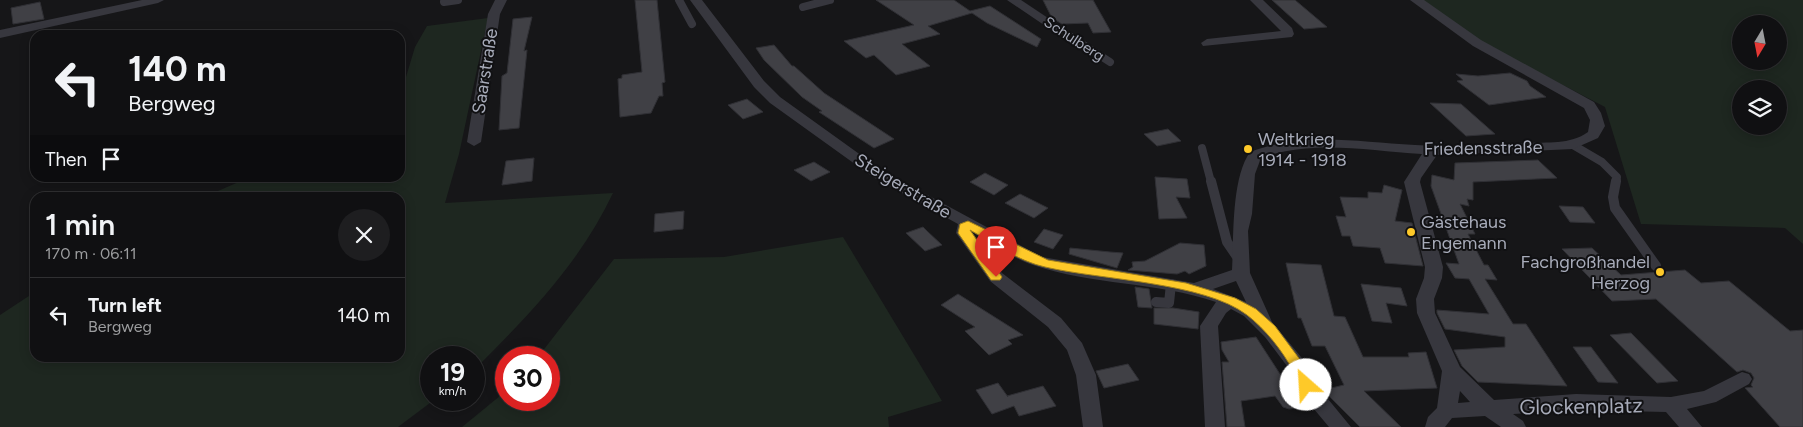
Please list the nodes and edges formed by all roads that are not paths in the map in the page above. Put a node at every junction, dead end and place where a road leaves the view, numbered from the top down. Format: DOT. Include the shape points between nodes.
graph roads {
  1 [pos="158,0"];
  2 [pos="458,0"];
  3 [pos="501,0"];
  4 [pos="679,0"];
  5 [pos="696,0"];
  6 [pos="830,0"];
  7 [pos="1013,0"];
  8 [pos="1256,0"];
  9 [pos="1416,0"];
  10 [pos="444,2"];
  11 [pos="133,3"];
  12 [pos="803,6"];
  13 [pos="1048,22"];
  14 [pos="692,24"];
  15 [pos="0,34"];
  16 [pos="1207,43"];
  17 [pos="1110,62"];
  18 [pos="474,142"];
  19 [pos="1572,145"];
  20 [pos="1202,148"];
  21 [pos="1428,150"];
  22 [pos="968,224"];
  23 [pos="1656,266"];
  24 [pos="1241,268"];
  25 [pos="1171,284"];
  26 [pos="1195,289"];
  27 [pos="1230,301"];
  28 [pos="1156,302"];
  29 [pos="1267,327"];
  30 [pos="1452,371"];
  31 [pos="1742,379"];
  32 [pos="1671,405"];
  33 [pos="1490,409"];
  34 [pos="1441,419"];
  35 [pos="1093,427"];
  36 [pos="1214,427"];
  37 [pos="1341,427"];
  38 [pos="1504,427"];
  39 [pos="1516,427"];
  40 [pos="1692,427"];
  1 -- 11 [label="street"];
  2 -- 10 [label="lane"];
  3 -- 18 [label="street, Saarstraße" via="494,14"];
  4 -- 14 [label="lane"];
  5 -- 22 [label="street, Steigerstraße" via="742,63 775,100 878,174"];
  6 -- 12 [label="lane"];
  7 -- 13 [label="street, Schulberg"];
  8 -- 16 [label="street" via="1288,30 1288,34"];
  9 -- 19 [label="street, Friedensstraße" via="1477,43 1589,105 1597,116 1596,133 1586,141"];
  11 -- 15 [label="street"];
  13 -- 17 [label="lane, Schulberg"];
  19 -- 21 [label="street, Friedensstraße"];
  19 -- 23 [label="lane" via="1602,162 1616,177 1615,208"];
  20 -- 24 [label="lane" via="1227,242"];
  21 -- 24 [label="street, Friedensstraße" via="1315,143 1287,144 1255,155 1247,174 1240,231"];
  21 -- 30 [label="street" via="1428,160 1412,182 1434,267 1425,299 1426,312"];
  22 -- 25 [label="street, Steigerstraße" via="1046,264"];
  22 -- 35 [label="street" via="964,233 996,277 1071,339 1090,385"];
  24 -- 26 [label="street"];
  24 -- 29 [label="street, Friedensstraße"];
  25 -- 26 [label="street, Steigerstraße"];
  25 -- 28 [label="lane" via="1168,303"];
  26 -- 27 [label="street, Steigerstraße"];
  27 -- 29 [label="street, Steigerstraße" via="1251,312"];
  27 -- 36 [label="street" via="1219,309 1208,326"];
  29 -- 37 [label="street, Steigerstraße" via="1299,368 1306,385"];
  30 -- 33 [label="street"];
  30 -- 34 [label="street"];
  31 -- 32 [label="street, Glockenplatz" via="1709,398"];
  32 -- 33 [label="street, Glockenplatz" via="1576,402"];
  32 -- 40 [label="street"];
  33 -- 34 [label="street, Glockenplatz"];
  33 -- 38 [label="lane"];
  33 -- 39 [label="street, Glockenplatz"];
}
